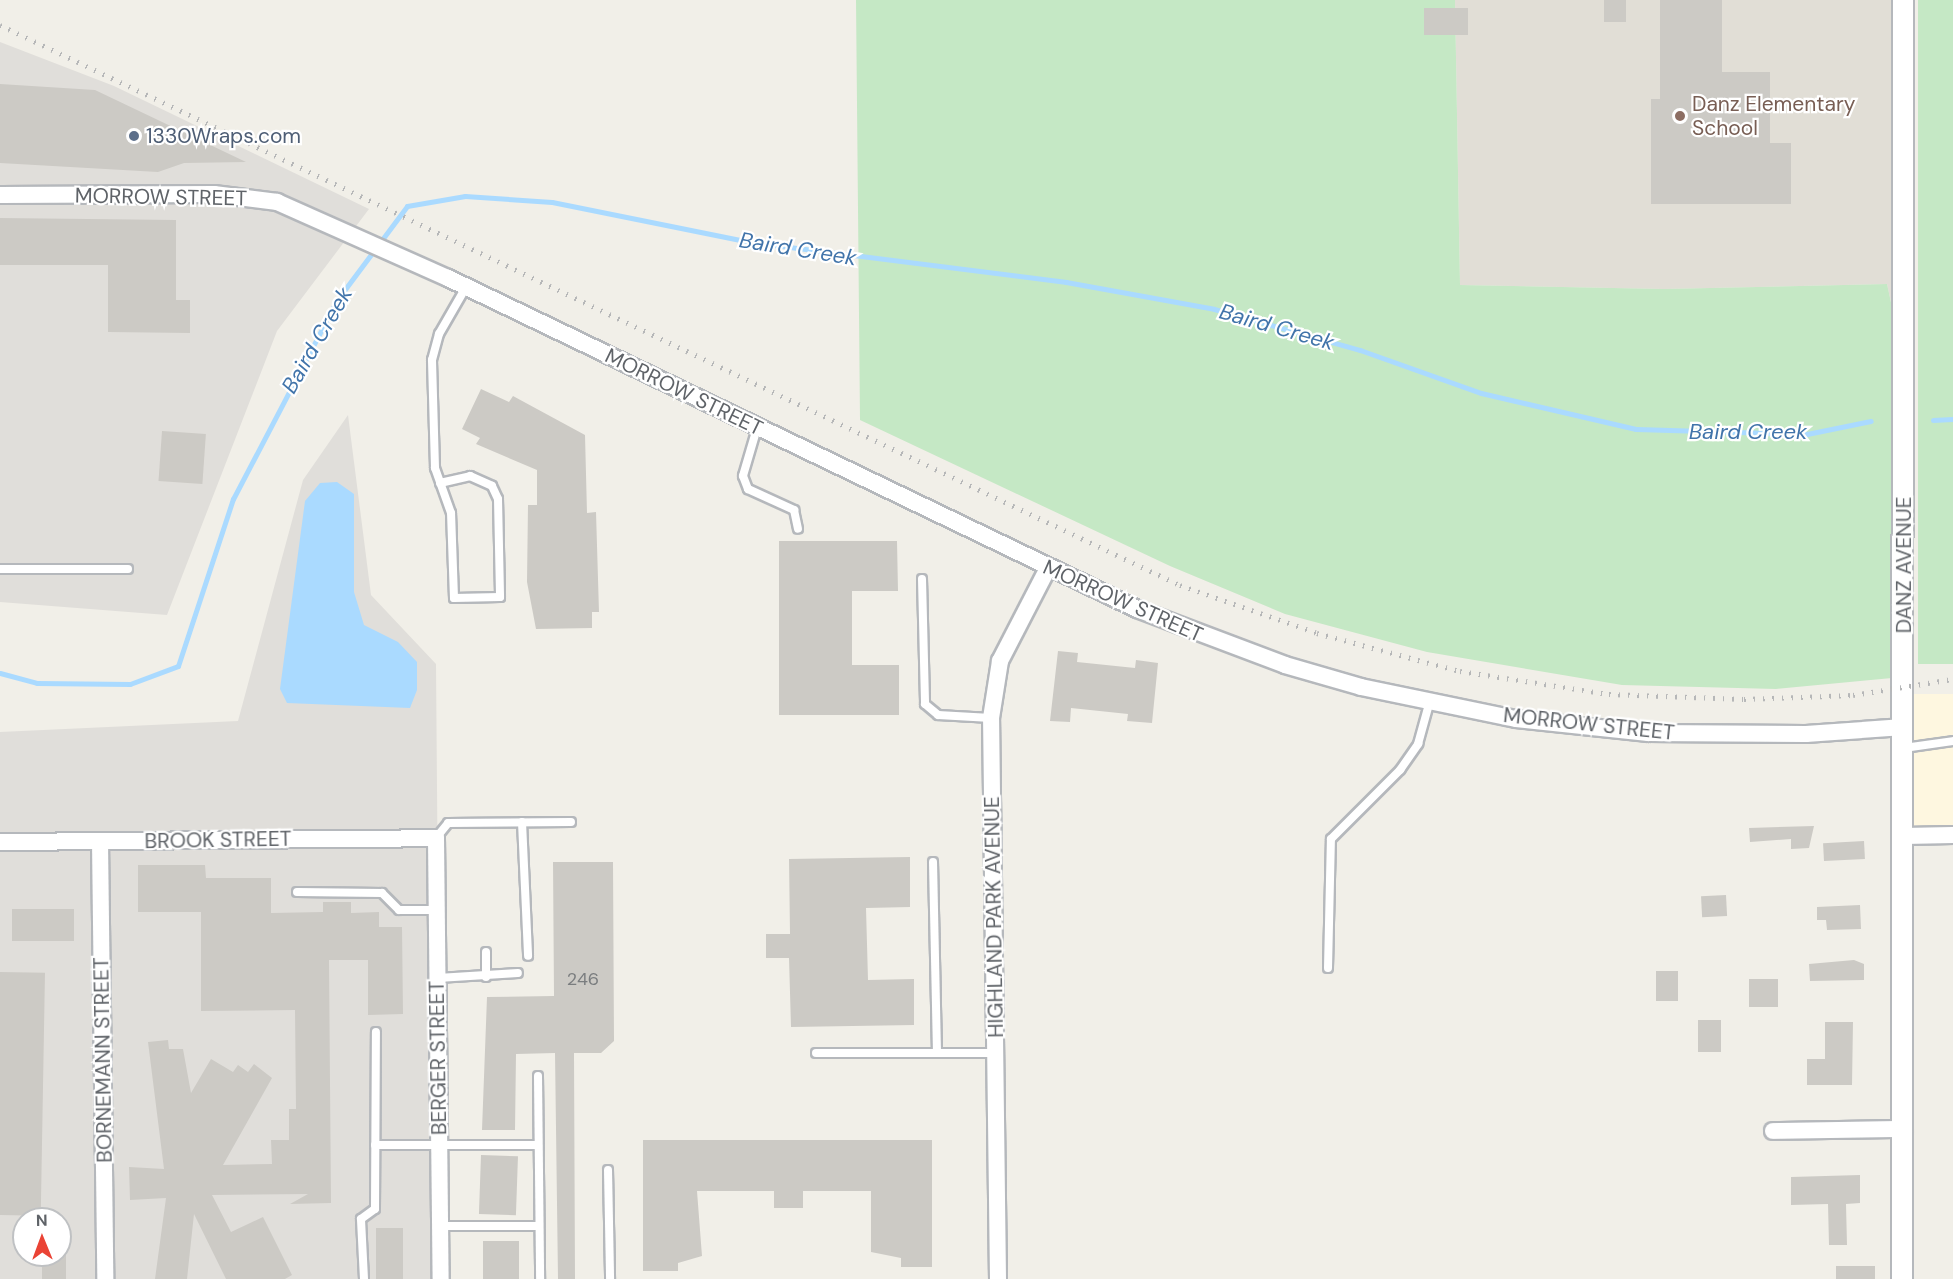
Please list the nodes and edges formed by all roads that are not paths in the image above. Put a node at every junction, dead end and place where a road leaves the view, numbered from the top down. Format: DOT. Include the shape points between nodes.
graph roads {
  1 [pos="1904,0"];
  2 [pos="0,195"];
  3 [pos="466,287"];
  4 [pos="757,428"];
  5 [pos="440,483"];
  6 [pos="798,529"];
  7 [pos="1047,568"];
  8 [pos="0,569"];
  9 [pos="128,569"];
  10 [pos="922,579"];
  11 [pos="1429,704"];
  12 [pos="991,718"];
  13 [pos="1904,726"];
  14 [pos="1953,741"];
  15 [pos="1904,748"];
  16 [pos="522,822"];
  17 [pos="571,822"];
  18 [pos="1953,835"];
  19 [pos="1904,836"];
  20 [pos="436,837"];
  21 [pos="100,841"];
  22 [pos="0,842"];
  23 [pos="933,861"];
  24 [pos="297,892"];
  25 [pos="437,910"];
  26 [pos="486,952"];
  27 [pos="528,956"];
  28 [pos="1328,968"];
  29 [pos="518,973"];
  30 [pos="486,977"];
  31 [pos="438,978"];
  32 [pos="376,1032"];
  33 [pos="816,1053"];
  34 [pos="937,1053"];
  35 [pos="995,1053"];
  36 [pos="538,1076"];
  37 [pos="1904,1129"];
  38 [pos="1773,1131"];
  39 [pos="375,1145"];
  40 [pos="439,1145"];
  41 [pos="538,1145"];
  42 [pos="608,1170"];
  43 [pos="440,1226"];
  44 [pos="540,1226"];
  45 [pos="105,1279"];
  46 [pos="363,1279"];
  47 [pos="441,1279"];
  48 [pos="540,1279"];
  49 [pos="610,1279"];
  50 [pos="998,1279"];
  51 [pos="1902,1279"];
  1 -- 13 [label="street, DANZ AVENUE"];
  2 -- 3 [label="street, MORROW STREET" via="251,197 277,202"];
  3 -- 4 [label="street, MORROW STREET"];
  3 -- 5 [label="lane" via="439,334 432,360 435,468"];
  4 -- 6 [label="lane" via="742,476 748,489 794,510"];
  4 -- 7 [label="street, MORROW STREET"];
  5 -- 5 [label="lane" via="451,513 454,598 501,597 498,499 492,486 470,476"];
  7 -- 11 [label="street, MORROW STREET" via="1210,639"];
  7 -- 12 [label="street, HIGHLAND PARK AVENUE" via="1000,662"];
  8 -- 9 [label="lane"];
  10 -- 12 [label="lane" via="925,704 938,715"];
  11 -- 13 [label="street, MORROW STREET" via="1648,733 1806,734"];
  11 -- 28 [label="lane" via="1419,744 1400,770 1331,839"];
  12 -- 35 [label="street, HIGHLAND PARK AVENUE"];
  13 -- 15 [label="street, DANZ AVENUE"];
  14 -- 15 [label="lane"];
  15 -- 19 [label="street, DANZ AVENUE"];
  16 -- 17 [label="lane"];
  16 -- 20 [label="lane" via="448,823"];
  16 -- 27 [label="lane"];
  18 -- 19 [label="street"];
  19 -- 37 [label="street, DANZ AVENUE"];
  20 -- 21 [label="street, BROOK STREET"];
  20 -- 25 [label="street, BERGER STREET"];
  21 -- 22 [label="street, BROOK STREET"];
  21 -- 45 [label="street, BORNEMANN STREET"];
  23 -- 34 [label="lane"];
  24 -- 25 [label="lane" via="382,892 399,910"];
  25 -- 31 [label="street, BERGER STREET"];
  26 -- 30 [label="lane"];
  29 -- 30 [label="lane"];
  30 -- 31 [label="lane"];
  31 -- 40 [label="street, BERGER STREET"];
  32 -- 39 [label="lane"];
  33 -- 34 [label="lane"];
  34 -- 35 [label="lane"];
  35 -- 50 [label="street, HIGHLAND PARK AVENUE"];
  36 -- 41 [label="lane"];
  37 -- 38 [label="street"];
  37 -- 51 [label="street, DANZ AVENUE"];
  39 -- 40 [label="lane"];
  39 -- 46 [label="lane" via="375,1209 361,1219"];
  40 -- 41 [label="lane"];
  40 -- 43 [label="street, BERGER STREET"];
  41 -- 44 [label="lane"];
  42 -- 49 [label="lane"];
  43 -- 44 [label="lane"];
  43 -- 47 [label="street, BERGER STREET"];
  44 -- 48 [label="lane"];
}
